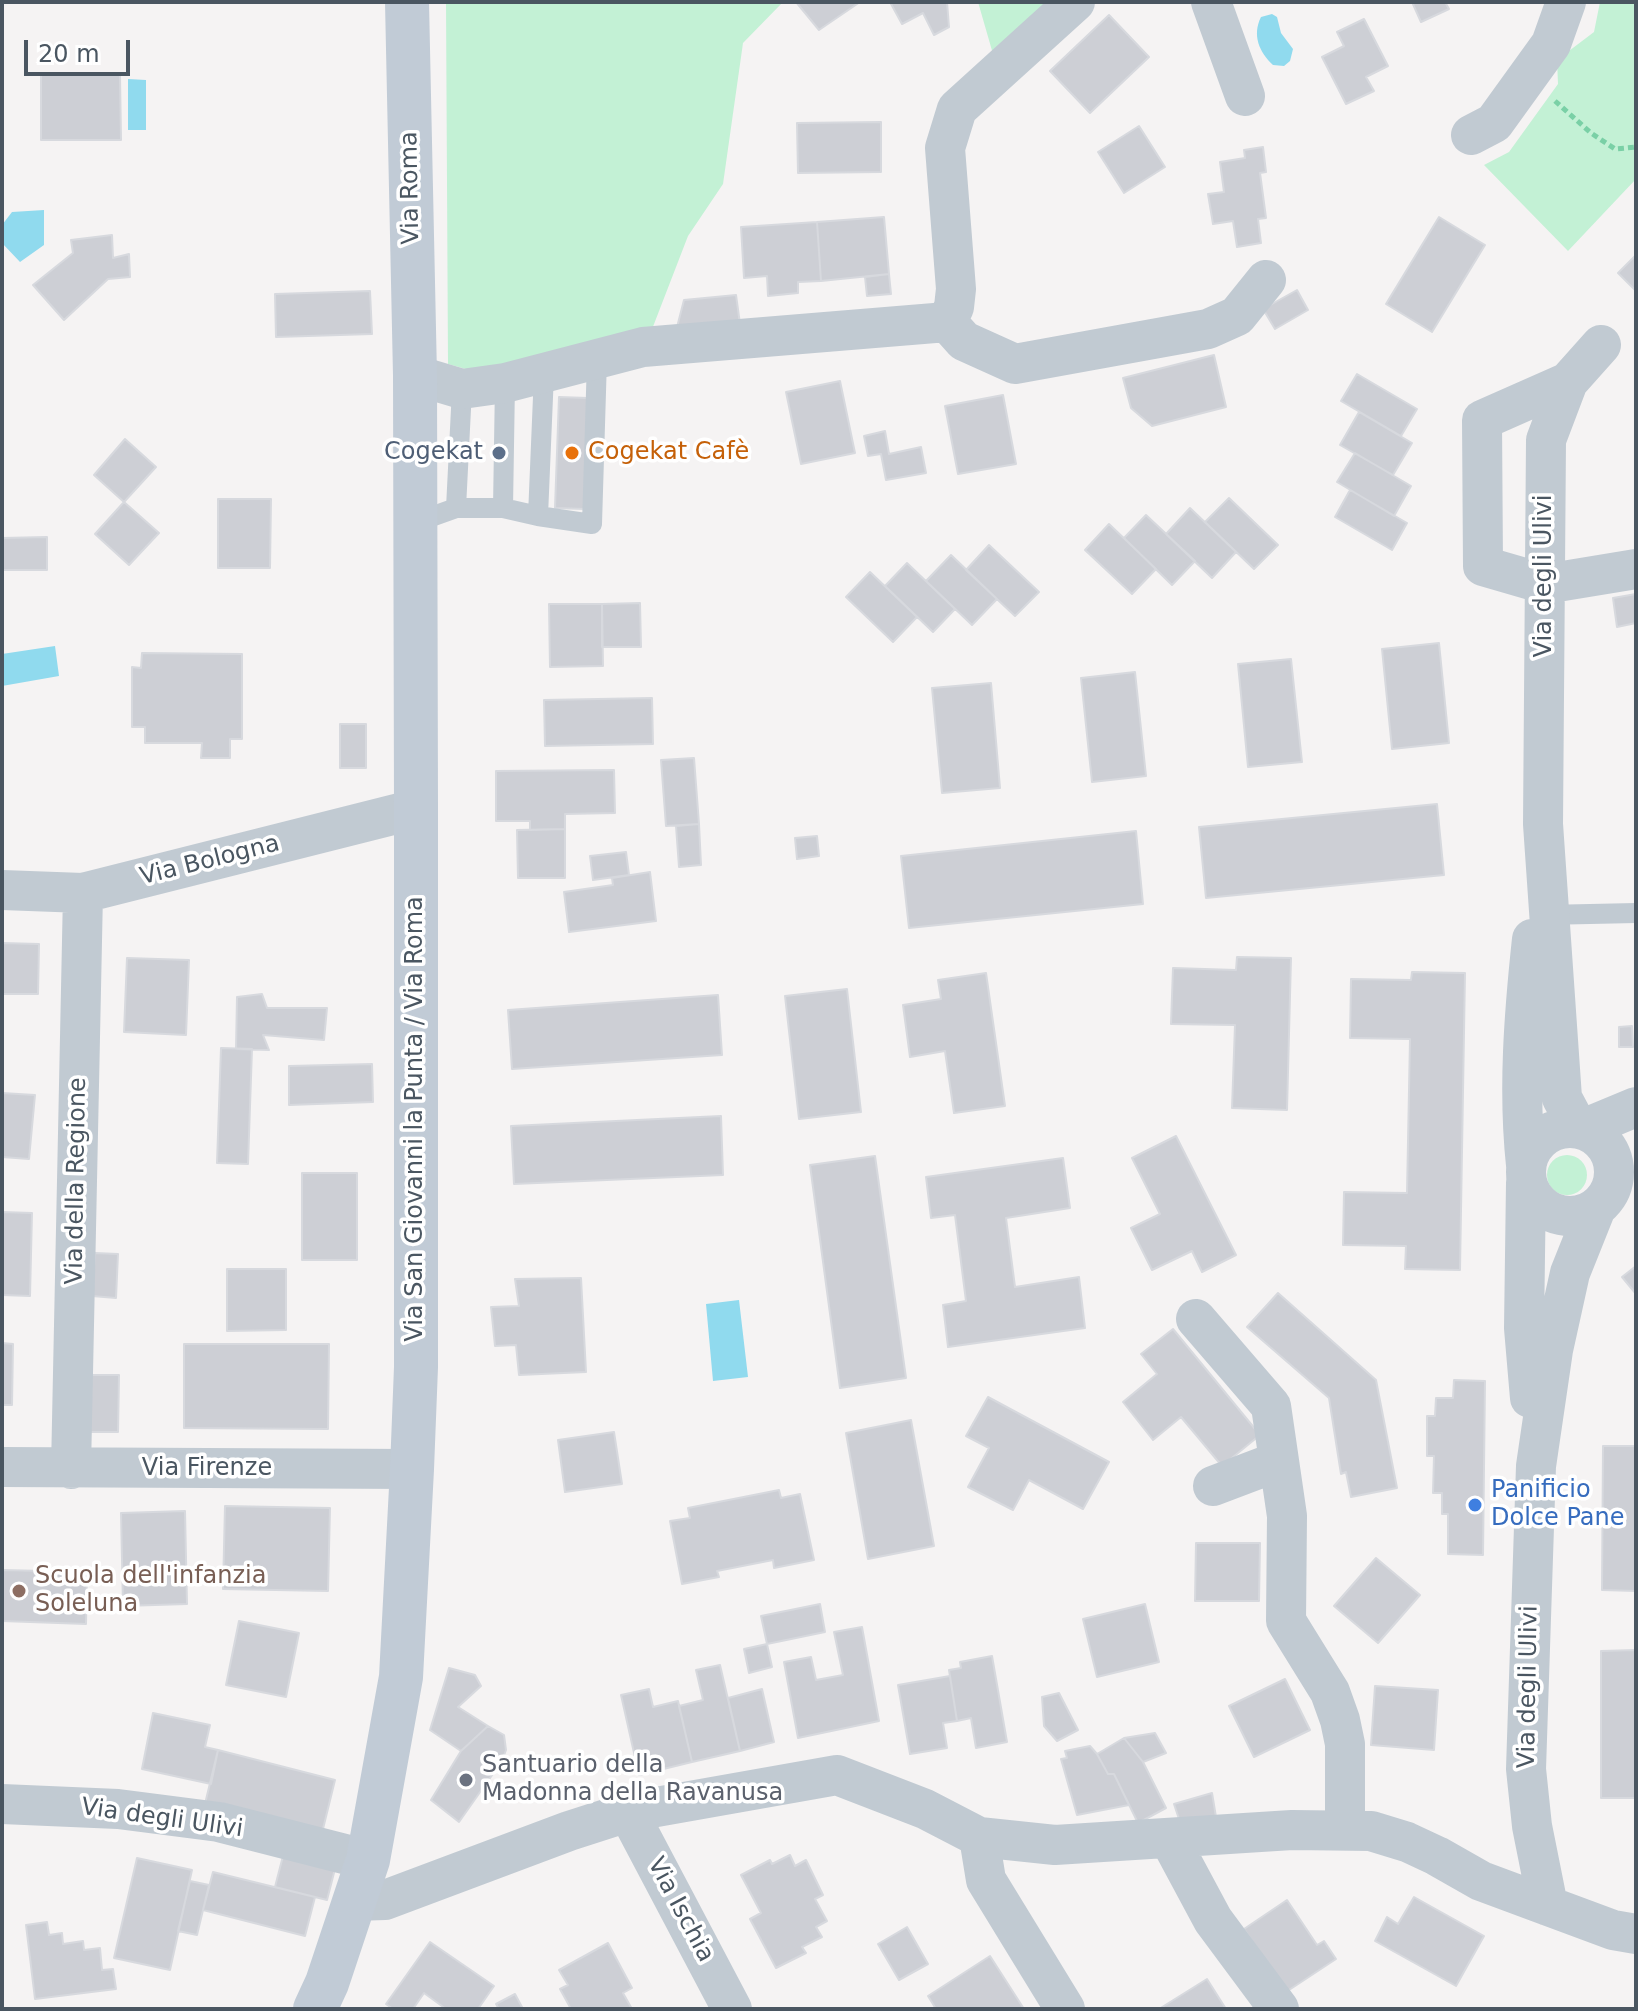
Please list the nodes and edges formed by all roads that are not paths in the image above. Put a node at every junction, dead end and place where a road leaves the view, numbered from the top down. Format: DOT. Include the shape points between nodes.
graph roads {
  1 [pos="407,2"];
  2 [pos="1075,2"];
  3 [pos="1211,2"];
  4 [pos="1566,2"];
  5 [pos="1245,96"];
  6 [pos="1471,135"];
  7 [pos="1266,280"];
  8 [pos="947,322"];
  9 [pos="1601,345"];
  10 [pos="597,359"];
  11 [pos="544,373"];
  12 [pos="415,375"];
  13 [pos="1568,382"];
  14 [pos="505,383"];
  15 [pos="462,389"];
  16 [pos="456,508"];
  17 [pos="503,508"];
  18 [pos="538,516"];
  19 [pos="414,523"];
  20 [pos="1636,569"];
  21 [pos="1545,584"];
  22 [pos="416,809"];
  23 [pos="2,890"];
  24 [pos="83,893"];
  25 [pos="1636,913"];
  26 [pos="1542,915"];
  27 [pos="1636,1107"];
  28 [pos="1580,1129"];
  29 [pos="1526,1174"];
  30 [pos="1613,1191"];
  31 [pos="1196,1319"];
  32 [pos="1279,1461"];
  33 [pos="1536,1466"];
  34 [pos="2,1467"];
  35 [pos="71,1469"];
  36 [pos="412,1469"];
  37 [pos="1213,1486"];
  38 [pos="2,1804"];
  39 [pos="628,1812"];
  40 [pos="1345,1830"];
  41 [pos="979,1837"];
  42 [pos="1169,1838"];
  43 [pos="368,1860"];
  44 [pos="355,1901"];
  45 [pos="1548,1906"];
  46 [pos="1636,1934"];
  47 [pos="315,2009"];
  48 [pos="732,2009"];
  49 [pos="1065,2009"];
  50 [pos="1279,2009"];
  1 -- 12 [label="main road, Via Roma"];
  2 -- 8 [label="street" via="957,109 945,148 956,289"];
  3 -- 5 [label="street"];
  4 -- 6 [label="street" via="1551,44 1494,123"];
  7 -- 8 [label="street" via="1237,316 1208,329 1015,364 964,341"];
  8 -- 10 [label="street" via="643,347"];
  9 -- 13 [label="street, Via degli Ulivi"];
  10 -- 11 [label="street"];
  10 -- 18 [label="lane" via="592,524"];
  11 -- 14 [label="street"];
  11 -- 18 [label="lane"];
  12 -- 15 [label="street"];
  12 -- 19 [label="main road, Via San Giovanni la Punta / Via Roma"];
  13 -- 21 [label="street, Via degli Ulivi" via="1546,440"];
  13 -- 21 [label="street" via="1482,420 1483,566"];
  14 -- 15 [label="street"];
  14 -- 17 [label="lane"];
  15 -- 16 [label="lane"];
  16 -- 17 [label="lane"];
  16 -- 19 [label="lane"];
  17 -- 18 [label="lane"];
  19 -- 22 [label="main road, Via San Giovanni la Punta / Via Roma"];
  20 -- 21 [label="street"];
  21 -- 26 [label="street, Via degli Ulivi"];
  22 -- 24 [label="street, Via Bologna"];
  22 -- 36 [label="main road, Via San Giovanni la Punta / Via Roma"];
  23 -- 24 [label="street, Via Bologna"];
  24 -- 35 [label="street, Via della Regione"];
  25 -- 26 [label="lane"];
  26 -- 28 [label="street" via="1562,1098"];
  26 -- 29 [label="street" via="1523,1022"];
  27 -- 28 [label="street"];
  28 -- 29 [label="street" via="1564,1128 1538,1140"];
  28 -- 30 [label="street" via="1595,1135 1612,1156"];
  29 -- 30 [label="street" via="1542,1207 1568,1216 1583,1214"];
  29 -- 33 [label="street" via="1524,1328"];
  30 -- 33 [label="street" via="1570,1273"];
  31 -- 32 [label="street" via="1271,1406"];
  32 -- 37 [label="street"];
  32 -- 40 [label="street" via="1287,1516 1286,1621 1330,1692 1340,1720"];
  33 -- 45 [label="street, Via degli Ulivi" via="1526,1769"];
  34 -- 35 [label="street, Via Firenze"];
  35 -- 36 [label="street, Via Firenze"];
  36 -- 43 [label="main road, Via San Giovanni la Punta / Via Roma" via="401,1677"];
  38 -- 43 [label="street, Via degli Ulivi" via="118,1809 219,1822"];
  39 -- 41 [label="street" via="837,1775 925,1809"];
  39 -- 44 [label="street" via="385,1900"];
  39 -- 48 [label="street, Via Ischia"];
  40 -- 42 [label="street"];
  40 -- 45 [label="street" via="1407,1842 1481,1881"];
  41 -- 42 [label="street" via="1055,1845"];
  41 -- 49 [label="street" via="986,1880"];
  42 -- 50 [label="street" via="1213,1920"];
  43 -- 44 [label="main road, Via San Giovanni la Punta / Via Roma"];
  44 -- 47 [label="main road, Via San Giovanni la Punta / Via Roma"];
  45 -- 46 [label="street"];
}
